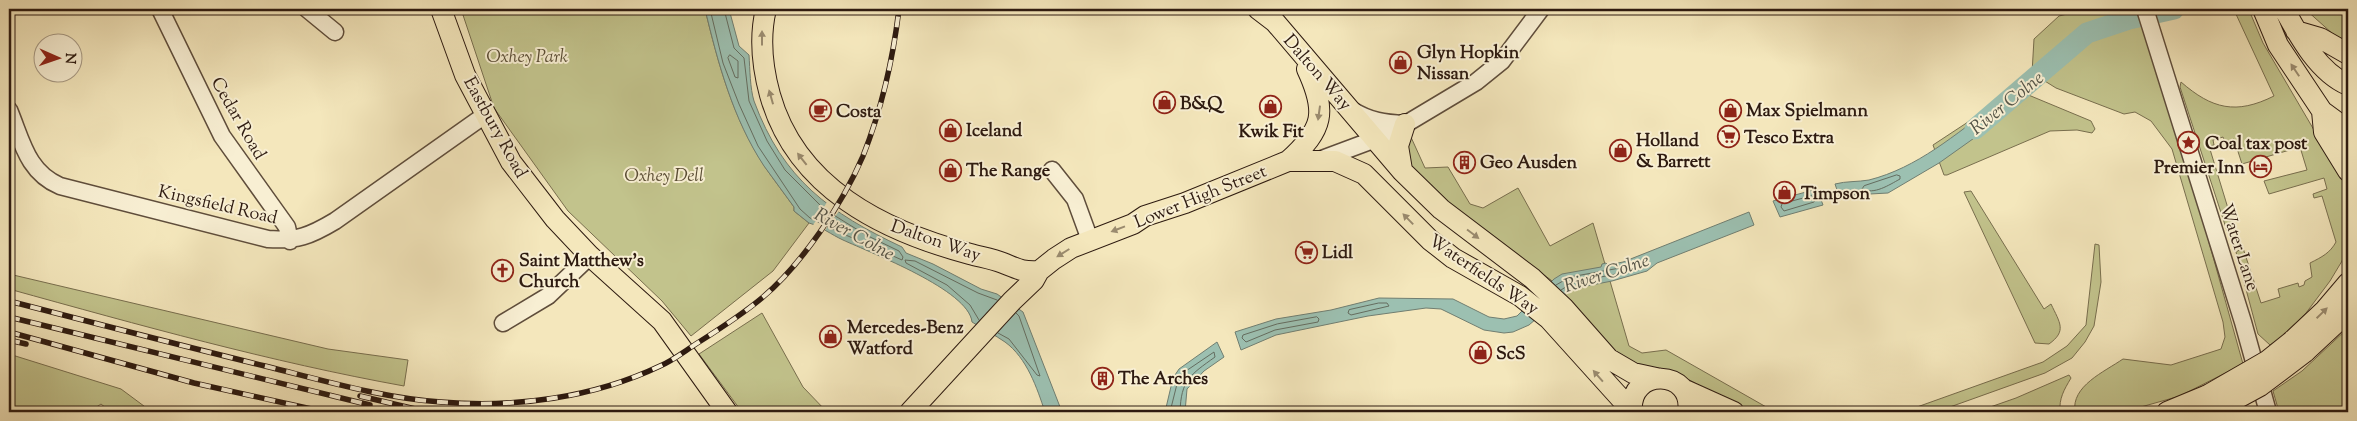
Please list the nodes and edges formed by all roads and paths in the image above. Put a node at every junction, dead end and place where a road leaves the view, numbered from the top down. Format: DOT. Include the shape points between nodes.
graph roads {
  1 [pos="160,9"];
  2 [pos="307,9"];
  3 [pos="442,9"];
  4 [pos="766,9"];
  5 [pos="1258,9"];
  6 [pos="1542,9"];
  7 [pos="2145,9"];
  8 [pos="2284,9"];
  9 [pos="2264,11"];
  10 [pos="2296,31"];
  11 [pos="335,32"];
  12 [pos="1299,51"];
  13 [pos="2348,54"];
  14 [pos="2348,85"];
  15 [pos="1351,109"];
  16 [pos="9,110"];
  17 [pos="2322,111"];
  18 [pos="485,116"];
  19 [pos="1405,124"];
  20 [pos="2348,136"];
  21 [pos="1374,140"];
  22 [pos="1320,160"];
  23 [pos="1288,161"];
  24 [pos="1052,170"];
  25 [pos="1402,171"];
  26 [pos="2348,171"];
  27 [pos="1090,240"];
  28 [pos="290,241"];
  29 [pos="590,256"];
  30 [pos="1012,268"];
  31 [pos="1039,271"];
  32 [pos="2348,283"];
  33 [pos="1012,301"];
  34 [pos="1555,312"];
  35 [pos="2348,312"];
  36 [pos="503,323"];
  37 [pos="2298,347"];
  38 [pos="1656,378"];
  39 [pos="1683,389"];
  40 [pos="2211,406"];
  41 [pos="727,412"];
  42 [pos="910,412"];
  43 [pos="1632,412"];
  44 [pos="1688,412"];
  45 [pos="1734,412"];
  46 [pos="2167,412"];
  47 [pos="2268,412"];
  1 -- 28 [label="street, Cedar Road" via="222,136 287,227"];
  2 -- 11 [label="street"];
  3 -- 18 [label="main road, Eastbury Road"];
  30 -- 4 [label="main road, Dalton Way, one-way" via="912,236 854,205 812,172 791,145 766,82 762,51 762,24"];
  5 -- 12 [label="main road, Dalton Way" via="1275,22"];
  6 -- 19 [label="street, Lower High Street" via="1502,61 1476,82"];
  7 -- 47 [label="street, Water Lane"];
  8 -- 10 [label="main road"];
  17 -- 9 [label="main road, one-way" via="2278,45"];
  10 -- 13 [label="main road" via="2320,38"];
  10 -- 14 [label="main road" via="2319,62"];
  12 -- 15 [label="main road, Dalton Way"];
  12 -- 23 [label="main road, one-way" via="1318,91 1320,114 1312,134"];
  15 -- 19 [label="street" via="1380,122"];
  15 -- 21 [label="main road, Dalton Way"];
  16 -- 28 [label="street, Kingsfield Road" via="30,160 48,181 268,239"];
  17 -- 20 [label="main road"];
  17 -- 26 [label="main road" via="2324,132"];
  18 -- 28 [label="street, Kingsfield Road" via="335,222"];
  18 -- 29 [label="main road, Eastbury Road" via="511,162 555,219"];
  19 -- 21 [label="street, Lower High Street"];
  19 -- 25 [label="main road" via="1398,146"];
  21 -- 22 [label="street, Lower High Street"];
  21 -- 25 [label="main road, Waterfields Way"];
  22 -- 23 [label="main road, Lower High Street"];
  34 -- 22 [label="main road, Waterfields Way, one-way" via="1453,258 1430,240 1364,174 1335,161"];
  23 -- 27 [label="main road, Lower High Street, one-way"];
  24 -- 27 [label="street" via="1075,200"];
  25 -- 34 [label="main road, Waterfields Way, one-way" via="1441,209 1532,278"];
  27 -- 31 [label="main road, Lower High Street, one-way" via="1071,248"];
  29 -- 36 [label="street" via="548,296"];
  29 -- 41 [label="main road, Eastbury Road" via="662,321"];
  30 -- 31 [label="main road, Dalton Way"];
  30 -- 33 [label="main road" via="1016,281"];
  31 -- 33 [label="main road, Lower High Street"];
  37 -- 32 [label="main road, one-way"];
  33 -- 42 [label="main road, Lower High Street"];
  34 -- 38 [label="main road, Waterfields Way" via="1609,359 1632,373"];
  43 -- 34 [label="main road, Waterfields Way, one-way"];
  35 -- 37 [label="main road"];
  37 -- 40 [label="main road, bridge" via="2267,361"];
  38 -- 39 [label="main road, Waterfields Way" via="1667,378"];
  38 -- 43 [label="main road" via="1639,387 1632,402"];
  39 -- 44 [label="main road" via="1690,405"];
  39 -- 45 [label="main road"];
  40 -- 46 [label="main road"];
}
